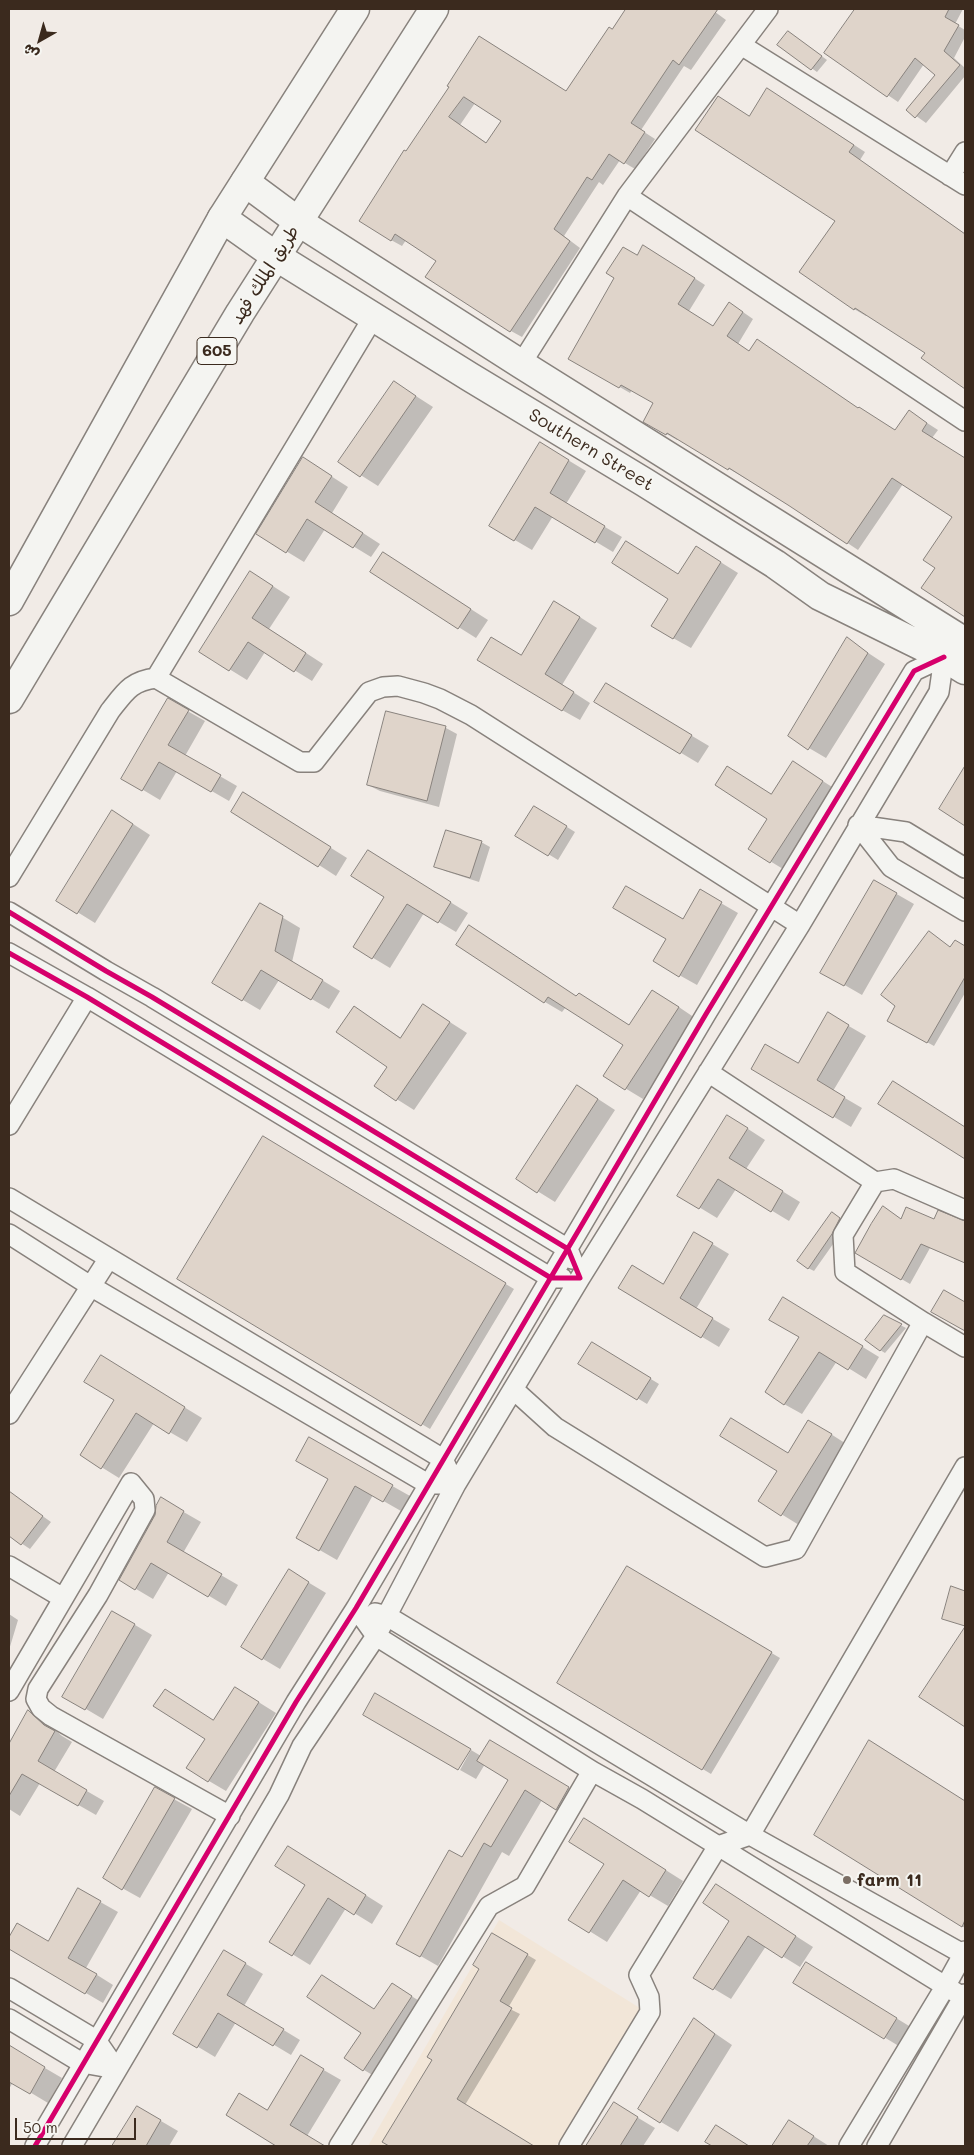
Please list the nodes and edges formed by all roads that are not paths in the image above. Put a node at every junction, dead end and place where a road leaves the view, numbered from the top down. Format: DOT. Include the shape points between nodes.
graph roads {
  1 [pos="355,9"];
  2 [pos="434,9"];
  3 [pos="768,9"];
  4 [pos="741,45"];
  5 [pos="965,152"];
  6 [pos="958,180"];
  7 [pos="245,182"];
  8 [pos="627,196"];
  9 [pos="222,218"];
  10 [pos="299,222"];
  11 [pos="277,257"];
  12 [pos="374,316"];
  13 [pos="521,364"];
  14 [pos="965,421"];
  15 [pos="9,601"];
  16 [pos="958,656"];
  17 [pos="156,678"];
  18 [pos="10,700"];
  19 [pos="858,825"];
  20 [pos="965,868"];
  21 [pos="9,877"];
  22 [pos="772,907"];
  23 [pos="965,911"];
  24 [pos="9,912"];
  25 [pos="800,925"];
  26 [pos="9,953"];
  27 [pos="87,997"];
  28 [pos="708,1072"];
  29 [pos="9,1125"];
  30 [pos="875,1182"];
  31 [pos="9,1198"];
  32 [pos="965,1210"];
  33 [pos="9,1234"];
  34 [pos="568,1249"];
  35 [pos="109,1258"];
  36 [pos="550,1278"];
  37 [pos="580,1278"];
  38 [pos="92,1287"];
  39 [pos="923,1322"];
  40 [pos="965,1347"];
  41 [pos="513,1389"];
  42 [pos="9,1414"];
  43 [pos="443,1459"];
  44 [pos="965,1467"];
  45 [pos="428,1484"];
  46 [pos="456,1484"];
  47 [pos="9,1566"];
  48 [pos="63,1598"];
  49 [pos="356,1608"];
  50 [pos="387,1616"];
  51 [pos="376,1636"];
  52 [pos="9,1691"];
  53 [pos="592,1771"];
  54 [pos="230,1816"];
  55 [pos="750,1835"];
  56 [pos="718,1846"];
  57 [pos="964,1952"];
  58 [pos="9,1988"];
  59 [pos="945,1988"];
  60 [pos="964,1996"];
  61 [pos="9,2019"];
  62 [pos="96,2040"];
  63 [pos="82,2063"];
  64 [pos="116,2069"];
  65 [pos="35,2146"];
  66 [pos="72,2146"];
  67 [pos="339,2146"];
  68 [pos="569,2146"];
  69 [pos="849,2146"];
  70 [pos="877,2146"];
  1 -- 7 [label="main road"];
  2 -- 10 [label="main road, طريق الملك فهد / 605"];
  3 -- 4 [label="street"];
  4 -- 6 [label="street"];
  4 -- 8 [label="street"];
  5 -- 6 [label="street"];
  7 -- 9 [label="main road"];
  7 -- 10 [label="main road, Southern Street"];
  8 -- 13 [label="street"];
  8 -- 14 [label="street"];
  9 -- 11 [label="main road, Southern Street"];
  9 -- 15 [label="main road"];
  10 -- 11 [label="main road, طريق الملك فهد / 605"];
  10 -- 13 [label="main road, Southern Street"];
  11 -- 12 [label="main road, Southern Street"];
  11 -- 18 [label="main road, طريق الملك فهد / 605"];
  12 -- 16 [label="main road, Southern Street" via="775,564 820,596"];
  12 -- 17 [label="street"];
  13 -- 16 [label="main road, Southern Street"];
  16 -- 19 [label="street"];
  16 -- 22 [label="street" via="914,671"];
  17 -- 21 [label="street" via="140,680 126,690 110,711"];
  17 -- 22 [label="street" via="300,762 314,762 369,692 398,686 424,693 471,715"];
  19 -- 20 [label="street" via="906,832"];
  19 -- 23 [label="street" via="891,867"];
  19 -- 25 [label="street"];
  22 -- 25 [label="street"];
  22 -- 34 [label="street"];
  24 -- 34 [label="street"];
  25 -- 28 [label="street"];
  26 -- 27 [label="street"];
  27 -- 29 [label="street"];
  27 -- 36 [label="street"];
  28 -- 30 [label="street"];
  28 -- 37 [label="street"];
  30 -- 32 [label="street" via="894,1180"];
  30 -- 39 [label="street" via="843,1235 845,1272"];
  31 -- 35 [label="street"];
  33 -- 38 [label="street"];
  34 -- 36 [label="street"];
  34 -- 37 [label="street"];
  35 -- 38 [label="street"];
  35 -- 43 [label="street"];
  36 -- 37 [label="street"];
  36 -- 43 [label="street"];
  37 -- 41 [label="street"];
  38 -- 42 [label="street"];
  38 -- 45 [label="street"];
  39 -- 40 [label="street"];
  39 -- 41 [label="street" via="796,1549 765,1557 554,1427"];
  41 -- 46 [label="street"];
  43 -- 45 [label="street"];
  43 -- 46 [label="street"];
  44 -- 55 [label="street"];
  45 -- 46 [label="street"];
  45 -- 49 [label="street"];
  46 -- 50 [label="street"];
  47 -- 48 [label="street"];
  48 -- 52 [label="street"];
  48 -- 54 [label="street" via="131,1483 144,1499 145,1510 98,1595 38,1689 36,1699 50,1716"];
  49 -- 50 [label="street"];
  49 -- 51 [label="street"];
  49 -- 54 [label="street" via="296,1702"];
  50 -- 51 [label="street"];
  50 -- 55 [label="street"];
  51 -- 53 [label="street"];
  51 -- 64 [label="street" via="302,1746 279,1795"];
  53 -- 56 [label="street"];
  53 -- 67 [label="street" via="525,1886 489,1906"];
  54 -- 62 [label="street"];
  55 -- 56 [label="street"];
  55 -- 57 [label="street"];
  56 -- 59 [label="street"];
  56 -- 68 [label="street" via="639,1975 649,1998 650,2012"];
  57 -- 59 [label="street"];
  58 -- 62 [label="street"];
  59 -- 60 [label="street"];
  59 -- 69 [label="street"];
  60 -- 70 [label="street"];
  61 -- 63 [label="street"];
  62 -- 63 [label="street"];
  62 -- 64 [label="street"];
  63 -- 64 [label="street"];
  63 -- 65 [label="street"];
  64 -- 66 [label="street"];
}
